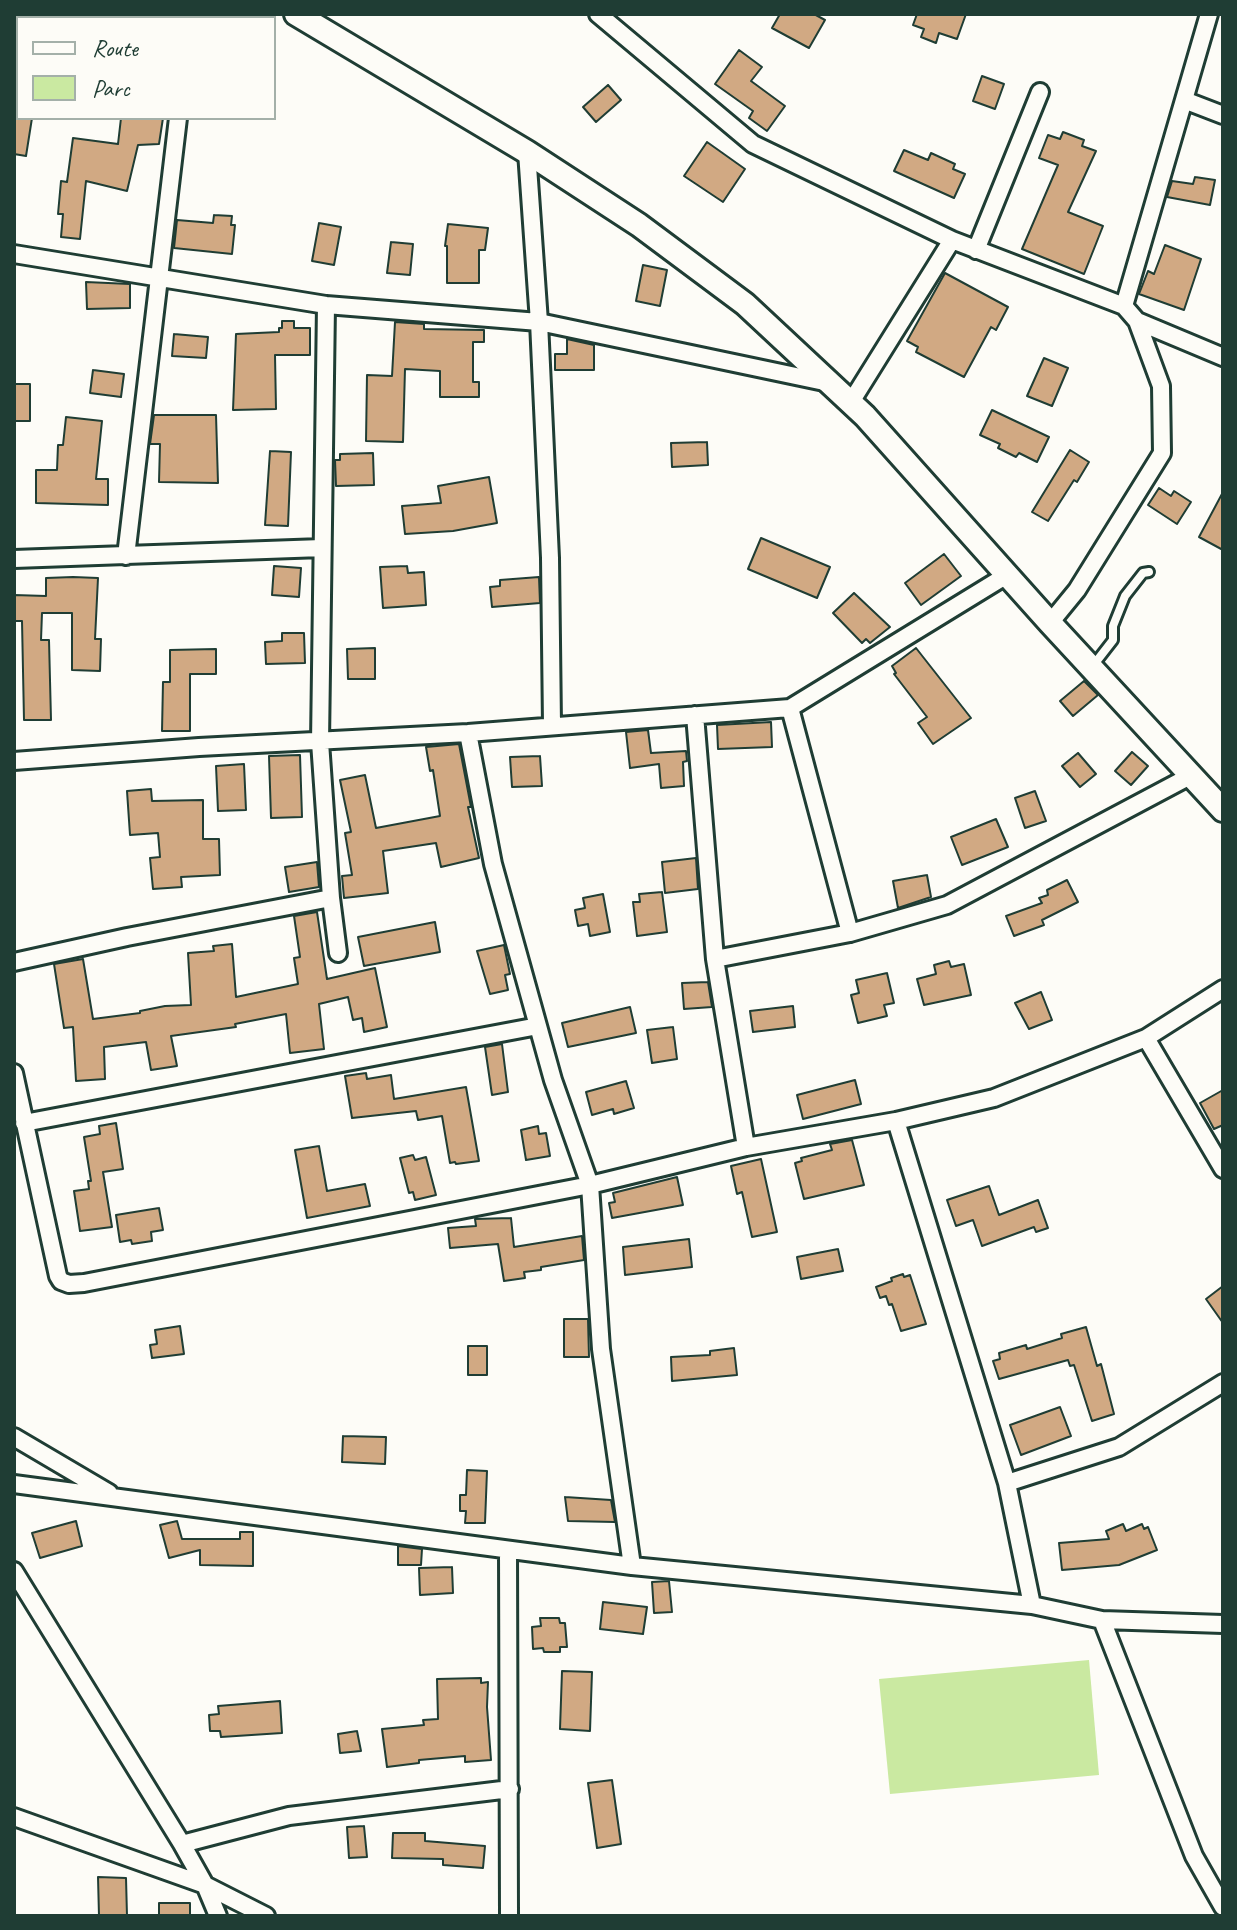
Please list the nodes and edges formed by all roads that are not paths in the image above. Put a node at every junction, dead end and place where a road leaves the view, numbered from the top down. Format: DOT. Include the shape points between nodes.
graph roads {
  1 [pos="296,14"];
  2 [pos="598,14"];
  3 [pos="1209,14"];
  4 [pos="1040,92"];
  5 [pos="1184,100"];
  6 [pos="1223,115"];
  7 [pos="178,120"];
  8 [pos="527,152"];
  9 [pos="952,240"];
  10 [pos="976,250"];
  11 [pos="14,254"];
  12 [pos="159,278"];
  13 [pos="326,305"];
  14 [pos="1124,306"];
  15 [pos="1137,321"];
  16 [pos="539,322"];
  17 [pos="1223,357"];
  18 [pos="832,383"];
  19 [pos="851,402"];
  20 [pos="322,548"];
  21 [pos="126,556"];
  22 [pos="14,559"];
  23 [pos="1149,572"];
  24 [pos="1007,575"];
  25 [pos="1050,623"];
  26 [pos="1091,668"];
  27 [pos="790,708"];
  28 [pos="695,715"];
  29 [pos="552,725"];
  30 [pos="468,733"];
  31 [pos="320,742"];
  32 [pos="14,761"];
  33 [pos="1192,775"];
  34 [pos="1223,810"];
  35 [pos="331,898"];
  36 [pos="850,933"];
  37 [pos="338,953"];
  38 [pos="715,959"];
  39 [pos="14,962"];
  40 [pos="1223,989"];
  41 [pos="538,1026"];
  42 [pos="1146,1038"];
  43 [pos="14,1073"];
  44 [pos="896,1121"];
  45 [pos="24,1123"];
  46 [pos="746,1147"];
  47 [pos="1223,1169"];
  48 [pos="590,1185"];
  49 [pos="1223,1383"];
  50 [pos="14,1437"];
  51 [pos="1007,1483"];
  52 [pos="14,1484"];
  53 [pos="118,1498"];
  54 [pos="508,1550"];
  55 [pos="632,1566"];
  56 [pos="14,1572"];
  57 [pos="1032,1605"];
  58 [pos="1102,1620"];
  59 [pos="1223,1624"];
  60 [pos="510,1789"];
  61 [pos="14,1817"];
  62 [pos="182,1844"];
  63 [pos="205,1885"];
  64 [pos="1223,1907"];
  65 [pos="218,1916"];
  66 [pos="266,1916"];
  67 [pos="509,1916"];
  1 -- 8 [label="main road"];
  2 -- 9 [label="street" via="753,144"];
  3 -- 5 [label="street"];
  4 -- 10 [label="street"];
  5 -- 6 [label="street"];
  5 -- 14 [label="street"];
  7 -- 12 [label="street"];
  8 -- 16 [label="street"];
  8 -- 18 [label="main road" via="675,250 745,304"];
  9 -- 10 [label="street"];
  9 -- 19 [label="street"];
  10 -- 14 [label="street"];
  11 -- 12 [label="street"];
  12 -- 13 [label="street"];
  12 -- 21 [label="street"];
  13 -- 16 [label="street"];
  13 -- 20 [label="street"];
  14 -- 15 [label="street"];
  15 -- 17 [label="street"];
  15 -- 25 [label="street" via="1161,386 1162,453 1077,590"];
  16 -- 18 [label="street"];
  16 -- 29 [label="street"];
  18 -- 19 [label="main road"];
  19 -- 24 [label="main road"];
  20 -- 21 [label="street"];
  20 -- 31 [label="street"];
  21 -- 22 [label="street"];
  23 -- 26 [label="lane" via="1125,596 1113,640"];
  24 -- 25 [label="main road"];
  24 -- 27 [label="street"];
  25 -- 26 [label="main road"];
  26 -- 33 [label="main road"];
  27 -- 28 [label="street"];
  27 -- 36 [label="street"];
  28 -- 29 [label="street"];
  28 -- 38 [label="street"];
  29 -- 30 [label="street"];
  30 -- 31 [label="street"];
  30 -- 41 [label="street" via="493,864"];
  31 -- 32 [label="street"];
  31 -- 35 [label="street"];
  33 -- 34 [label="main road"];
  33 -- 36 [label="street" via="947,905"];
  35 -- 37 [label="street"];
  35 -- 39 [label="street"];
  36 -- 38 [label="street"];
  38 -- 46 [label="street"];
  40 -- 42 [label="street"];
  41 -- 45 [label="street"];
  41 -- 48 [label="street"];
  42 -- 44 [label="street" via="994,1098"];
  42 -- 47 [label="street"];
  43 -- 45 [label="street"];
  44 -- 46 [label="street"];
  44 -- 51 [label="street"];
  45 -- 48 [label="street" via="55,1266 61,1281 69,1284"];
  46 -- 48 [label="street"];
  48 -- 55 [label="street" via="601,1349"];
  49 -- 51 [label="street" via="1119,1447"];
  50 -- 53 [label="street"];
  51 -- 57 [label="street"];
  52 -- 53 [label="street"];
  53 -- 54 [label="street"];
  54 -- 55 [label="street"];
  54 -- 60 [label="street"];
  55 -- 57 [label="street"];
  56 -- 62 [label="street"];
  57 -- 58 [label="street"];
  58 -- 59 [label="street"];
  58 -- 64 [label="street" via="1194,1856"];
  60 -- 62 [label="street" via="289,1816"];
  60 -- 67 [label="street"];
  61 -- 63 [label="street"];
  62 -- 63 [label="street"];
  63 -- 65 [label="street"];
  63 -- 66 [label="street"];
}
